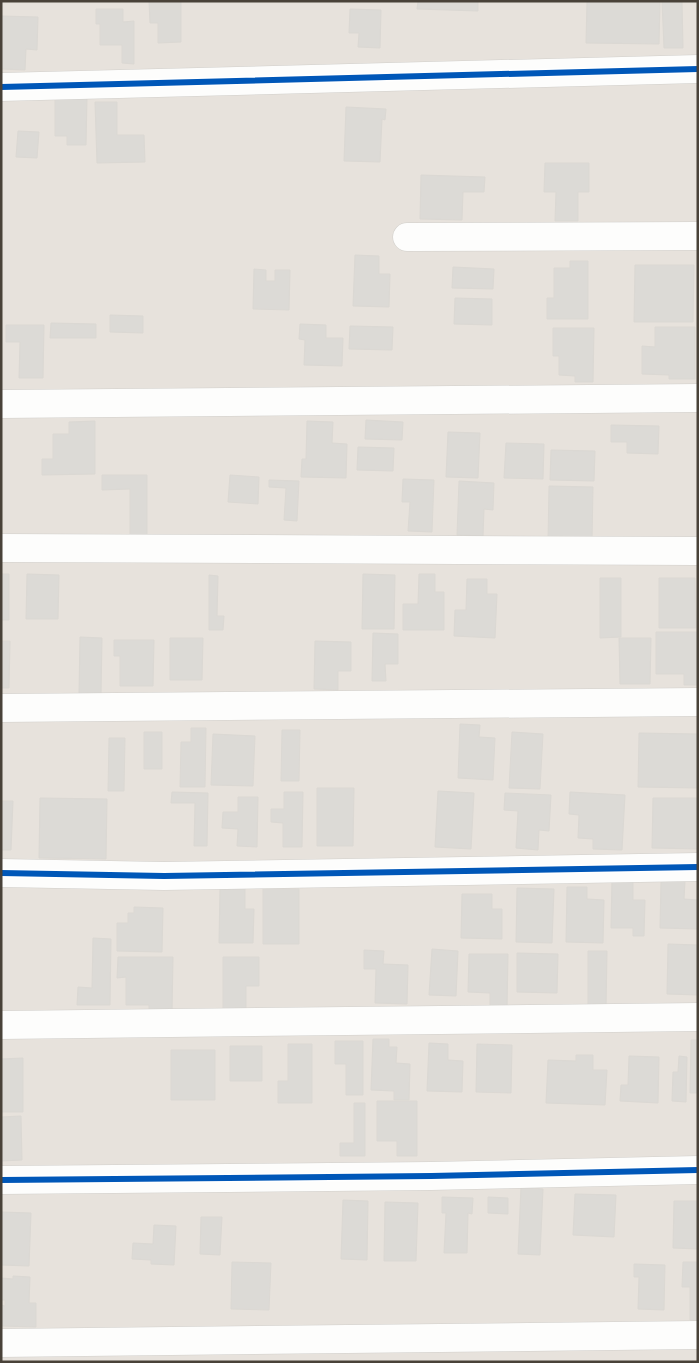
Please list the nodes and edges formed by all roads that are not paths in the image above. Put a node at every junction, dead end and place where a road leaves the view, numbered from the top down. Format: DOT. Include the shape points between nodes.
graph roads {
  1 [pos="698,69"];
  2 [pos="1,86"];
  3 [pos="698,236"];
  4 [pos="407,237"];
  5 [pos="698,398"];
  6 [pos="1,404"];
  7 [pos="1,548"];
  8 [pos="698,551"];
  9 [pos="698,702"];
  10 [pos="1,708"];
  11 [pos="698,867"];
  12 [pos="1,873"];
  13 [pos="698,1017"];
  14 [pos="1,1026"];
  15 [pos="698,1170"];
  16 [pos="1,1180"];
  17 [pos="698,1335"];
  18 [pos="1,1343"];
  1 -- 2 [label="street"];
  3 -- 4 [label="street"];
  5 -- 6 [label="street"];
  7 -- 8 [label="street"];
  9 -- 10 [label="street"];
  11 -- 12 [label="street" via="164,876"];
  13 -- 14 [label="street"];
  15 -- 16 [label="street"];
  17 -- 18 [label="street"];
}
